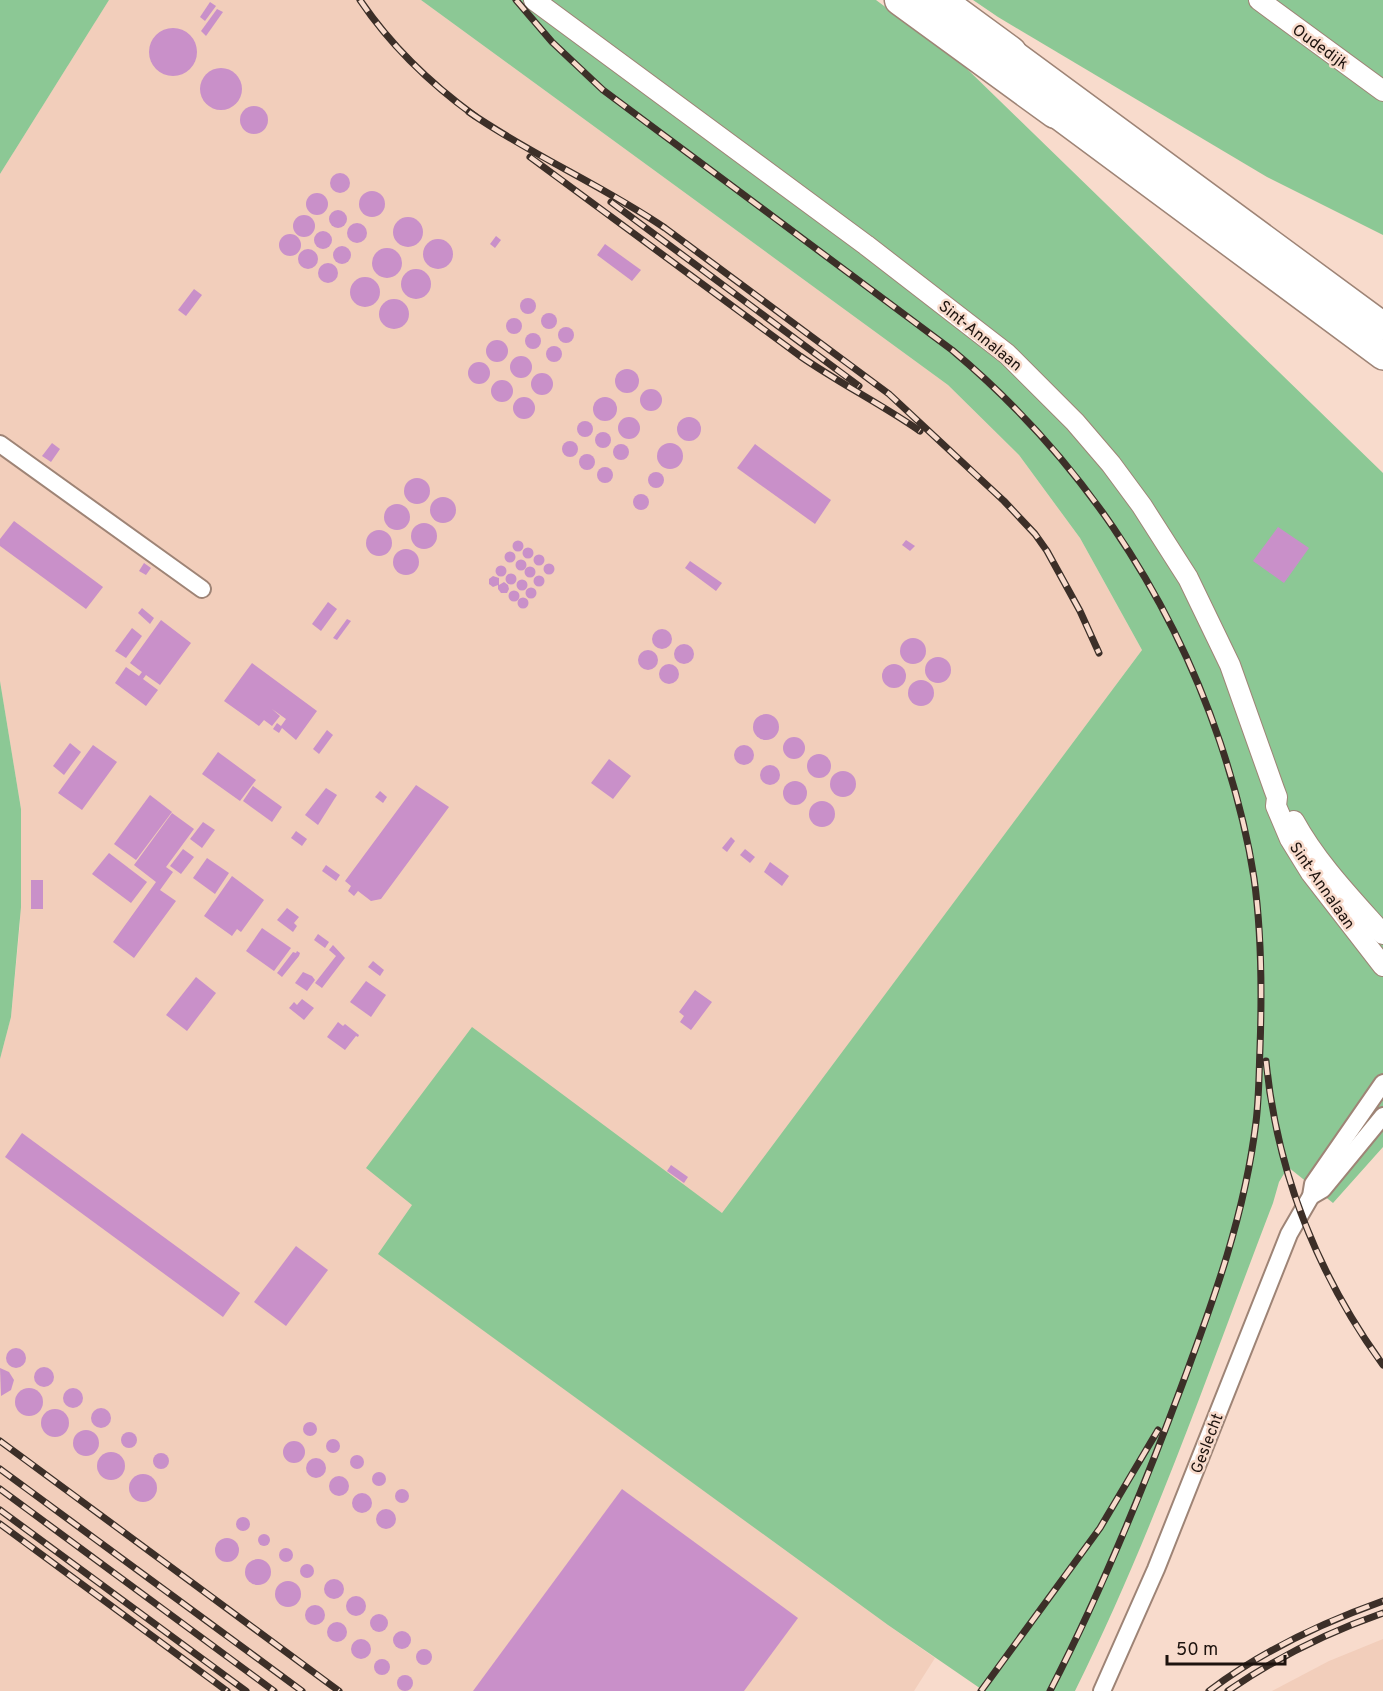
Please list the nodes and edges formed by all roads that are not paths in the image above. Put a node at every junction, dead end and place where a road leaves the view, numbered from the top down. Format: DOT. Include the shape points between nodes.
graph roads {
  1 [pos="534,0"];
  2 [pos="900,0"];
  3 [pos="940,0"];
  4 [pos="1259,0"];
  5 [pos="1011,52"];
  6 [pos="1383,91"];
  7 [pos="1055,113"];
  8 [pos="1383,326"];
  9 [pos="1383,356"];
  10 [pos="0,444"];
  11 [pos="202,589"];
  12 [pos="1277,797"];
  13 [pos="1383,934"];
  14 [pos="1383,966"];
  15 [pos="1383,1083"];
  16 [pos="1383,1116"];
  17 [pos="1311,1196"];
  18 [pos="1102,1691"];
  1 -- 12 [label="street, Sint-Annalaan" via="1007,354 1075,422 1112,464 1188,578 1230,665"];
  2 -- 7 [label="highway"];
  3 -- 5 [label="highway"];
  4 -- 6 [label="street, Oudedijk"];
  5 -- 8 [label="highway"];
  7 -- 9 [label="highway"];
  10 -- 11 [label="street"];
  12 -- 13 [label="street, Sint-Annalaan" via="1335,880"];
  12 -- 14 [label="street, Sint-Annalaan" via="1276,806 1290,839 1311,873"];
  15 -- 17 [label="street, Geslecht" via="1313,1184"];
  16 -- 17 [label="street, Geslecht" via="1323,1189"];
  17 -- 18 [label="street, Geslecht" via="1289,1234 1156,1569"];
}
